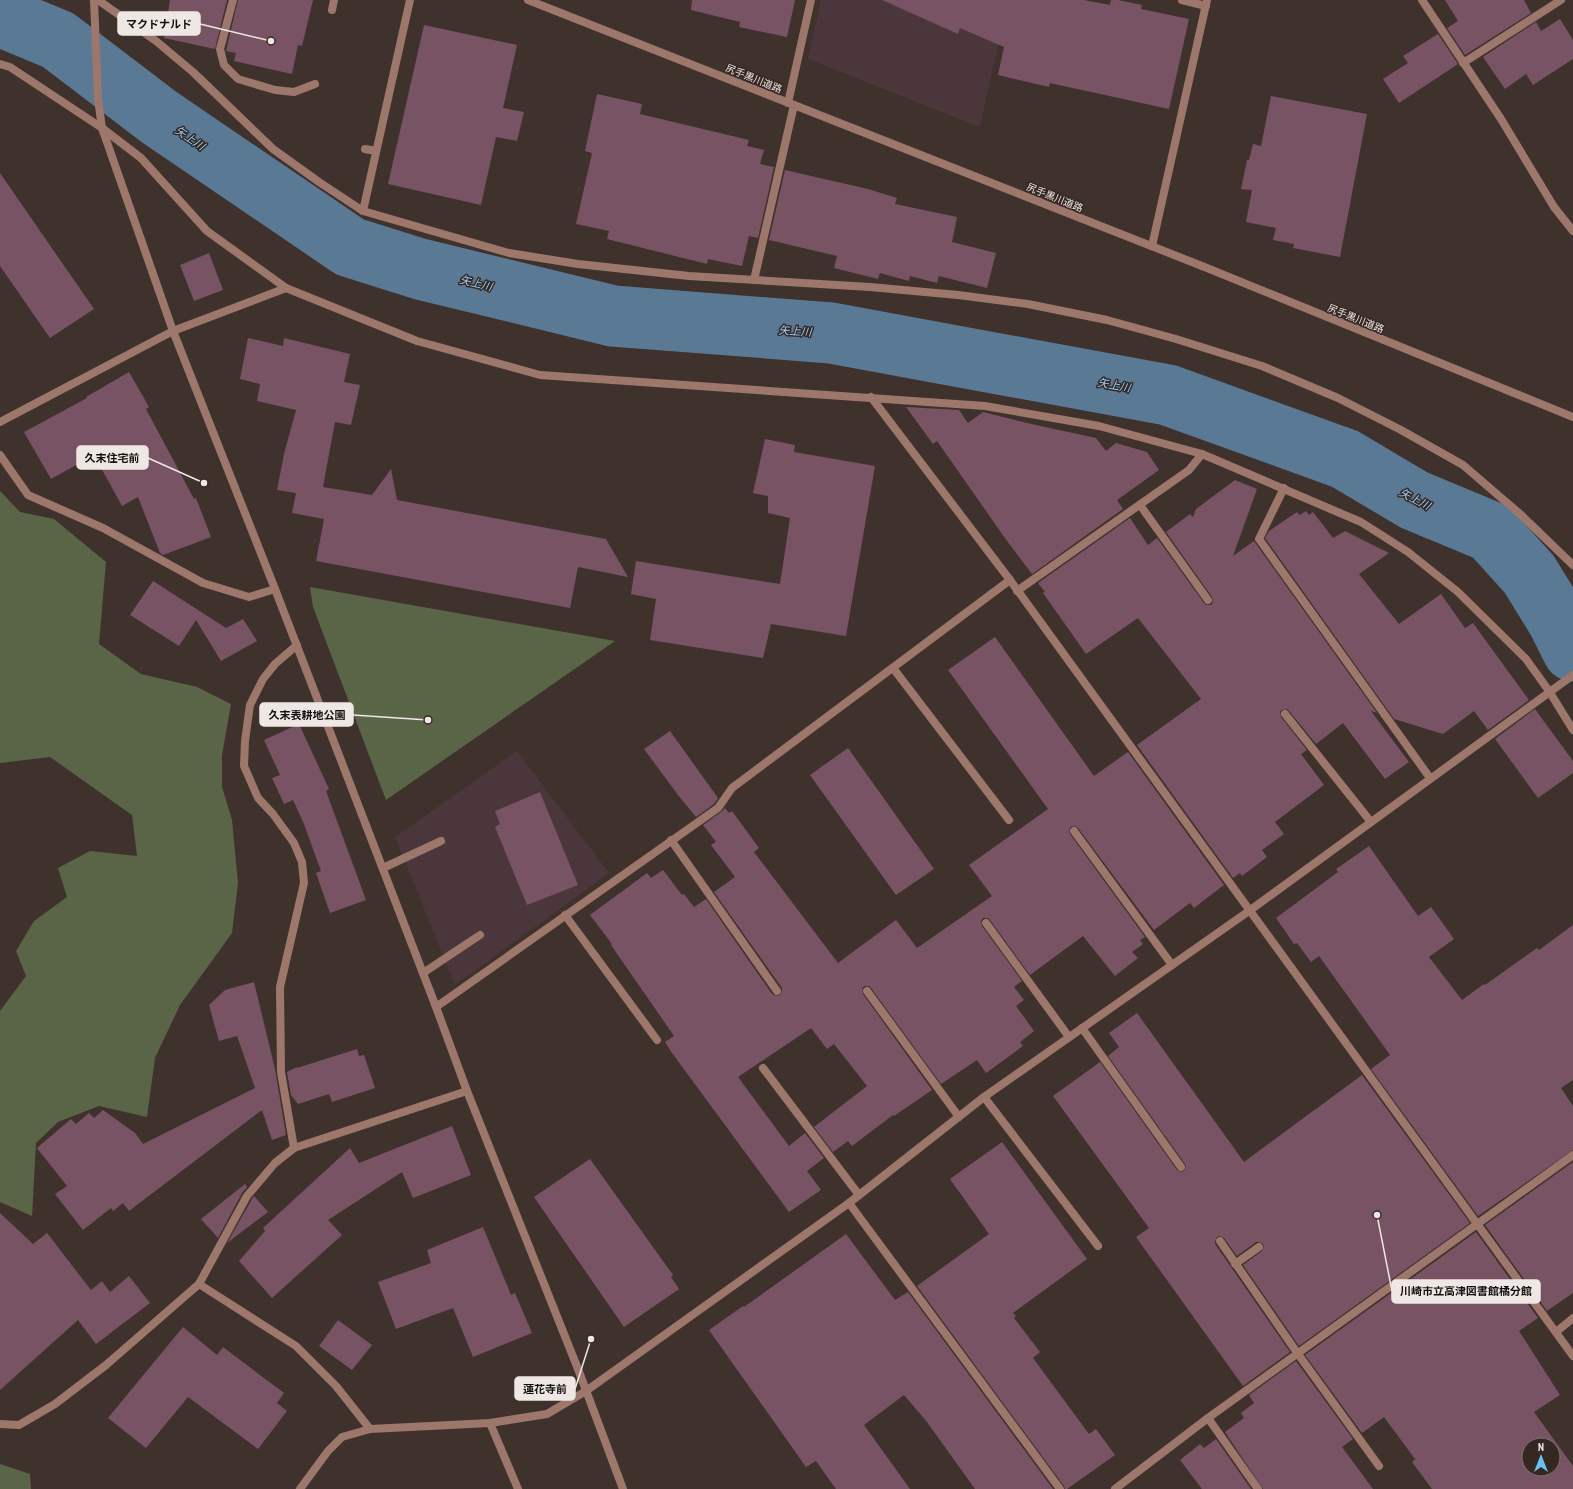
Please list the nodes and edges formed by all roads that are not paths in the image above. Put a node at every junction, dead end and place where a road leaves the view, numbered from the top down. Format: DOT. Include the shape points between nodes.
graph roads {
  1 [pos="94,0"];
  2 [pos="98,0"];
  3 [pos="233,0"];
  4 [pos="334,0"];
  5 [pos="410,0"];
  6 [pos="528,0"];
  7 [pos="811,0"];
  8 [pos="1182,0"];
  9 [pos="1422,0"];
  10 [pos="1561,0"];
  11 [pos="1206,3"];
  12 [pos="332,10"];
  13 [pos="1463,63"];
  14 [pos="0,64"];
  15 [pos="315,84"];
  16 [pos="791,104"];
  17 [pos="102,128"];
  18 [pos="365,148"];
  19 [pos="376,151"];
  20 [pos="363,210"];
  21 [pos="1573,231"];
  22 [pos="1152,246"];
  23 [pos="754,280"];
  24 [pos="286,288"];
  25 [pos="173,331"];
  26 [pos="871,396"];
  27 [pos="1573,417"];
  28 [pos="0,422"];
  29 [pos="1202,454"];
  30 [pos="0,455"];
  31 [pos="1284,488"];
  32 [pos="1140,505"];
  33 [pos="1573,565"];
  34 [pos="1010,580"];
  35 [pos="276,589"];
  36 [pos="1017,591"];
  37 [pos="1208,600"];
  38 [pos="297,644"];
  39 [pos="893,668"];
  40 [pos="1573,675"];
  41 [pos="1549,691"];
  42 [pos="1285,714"];
  43 [pos="1573,730"];
  44 [pos="1430,778"];
  45 [pos="1009,820"];
  46 [pos="1370,822"];
  47 [pos="1074,830"];
  48 [pos="671,840"];
  49 [pos="441,841"];
  50 [pos="383,868"];
  51 [pos="1249,911"];
  52 [pos="565,915"];
  53 [pos="986,923"];
  54 [pos="480,935"];
  55 [pos="1172,965"];
  56 [pos="423,973"];
  57 [pos="777,991"];
  58 [pos="867,991"];
  59 [pos="436,1007"];
  60 [pos="1082,1028"];
  61 [pos="1069,1037"];
  62 [pos="657,1040"];
  63 [pos="763,1068"];
  64 [pos="467,1091"];
  65 [pos="984,1097"];
  66 [pos="959,1117"];
  67 [pos="294,1148"];
  68 [pos="1573,1155"];
  69 [pos="1181,1167"];
  70 [pos="859,1195"];
  71 [pos="849,1203"];
  72 [pos="1476,1224"];
  73 [pos="1220,1241"];
  74 [pos="1098,1246"];
  75 [pos="1259,1247"];
  76 [pos="1235,1264"];
  77 [pos="199,1284"];
  78 [pos="1573,1318"];
  79 [pos="1556,1332"];
  80 [pos="1298,1354"];
  81 [pos="1573,1356"];
  82 [pos="586,1391"];
  83 [pos="1208,1418"];
  84 [pos="0,1424"];
  85 [pos="490,1424"];
  86 [pos="370,1428"];
  87 [pos="1379,1466"];
  88 [pos="300,1489"];
  89 [pos="518,1489"];
  90 [pos="623,1489"];
  91 [pos="1060,1489"];
  92 [pos="1114,1489"];
  93 [pos="1258,1489"];
  1 -- 17 [label="street" via="98,99"];
  2 -- 20 [label="street" via="156,41 193,72 273,148"];
  3 -- 15 [label="street" via="220,49 224,65 238,79 274,90 294,92"];
  4 -- 12 [label="street"];
  5 -- 19 [label="street"];
  6 -- 16 [label="street, 尻手黒川道路"];
  7 -- 16 [label="street"];
  8 -- 11 [label="street"];
  9 -- 13 [label="street"];
  10 -- 13 [label="street"];
  11 -- 22 [label="street"];
  13 -- 21 [label="street" via="1501,119 1554,207"];
  14 -- 17 [label="street" via="10,67"];
  16 -- 22 [label="street, 尻手黒川道路"];
  16 -- 23 [label="street"];
  17 -- 24 [label="street" via="141,158 207,231"];
  17 -- 25 [label="street"];
  18 -- 19 [label="street"];
  19 -- 20 [label="street"];
  20 -- 23 [label="street" via="509,253 594,266"];
  22 -- 27 [label="street, 尻手黒川道路"];
  23 -- 33 [label="street" via="958,294 1028,304 1107,320 1262,366 1338,398 1463,465 1520,514"];
  24 -- 25 [label="street"];
  24 -- 26 [label="street" via="417,341 540,374"];
  25 -- 28 [label="street"];
  25 -- 35 [label="street"];
  26 -- 29 [label="street" via="985,406 1099,426"];
  26 -- 34 [label="street"];
  29 -- 31 [label="street"];
  29 -- 32 [label="street" via="1189,470"];
  30 -- 35 [label="street" via="28,495 103,528 203,582 249,597"];
  31 -- 41 [label="street" via="1361,522 1408,552 1463,597 1526,659"];
  31 -- 44 [label="street" via="1259,539"];
  32 -- 36 [label="street"];
  32 -- 37 [label="street"];
  34 -- 36 [label="street"];
  34 -- 39 [label="street"];
  35 -- 38 [label="street"];
  36 -- 51 [label="street"];
  38 -- 50 [label="street"];
  38 -- 67 [label="street" via="275,664 250,705 244,766 258,798 294,844 302,862 304,883 280,987 282,1072"];
  39 -- 45 [label="street"];
  39 -- 48 [label="street" via="732,788 718,808"];
  40 -- 41 [label="street"];
  41 -- 43 [label="street"];
  41 -- 44 [label="street"];
  42 -- 46 [label="street"];
  44 -- 46 [label="street"];
  46 -- 51 [label="street"];
  47 -- 55 [label="street"];
  48 -- 52 [label="street"];
  48 -- 57 [label="street"];
  49 -- 50 [label="street"];
  50 -- 56 [label="street"];
  51 -- 55 [label="street"];
  51 -- 72 [label="street"];
  52 -- 59 [label="street"];
  52 -- 62 [label="street"];
  53 -- 61 [label="street"];
  54 -- 56 [label="street"];
  55 -- 60 [label="street"];
  56 -- 59 [label="street"];
  58 -- 66 [label="street"];
  59 -- 64 [label="street"];
  60 -- 61 [label="street"];
  60 -- 69 [label="street"];
  61 -- 65 [label="street"];
  63 -- 70 [label="street"];
  64 -- 67 [label="street"];
  64 -- 82 [label="street"];
  65 -- 66 [label="street"];
  65 -- 74 [label="street"];
  66 -- 70 [label="street"];
  67 -- 77 [label="street" via="275,1162 247,1196"];
  68 -- 72 [label="street"];
  70 -- 71 [label="street"];
  71 -- 82 [label="street"];
  71 -- 91 [label="street"];
  72 -- 79 [label="street"];
  72 -- 80 [label="street"];
  73 -- 76 [label="street"];
  75 -- 76 [label="street"];
  76 -- 80 [label="street"];
  77 -- 84 [label="street" via="106,1365 55,1404 19,1425"];
  77 -- 86 [label="street" via="296,1346 336,1386"];
  78 -- 79 [label="street"];
  79 -- 81 [label="street"];
  80 -- 83 [label="street"];
  80 -- 87 [label="street"];
  82 -- 85 [label="street" via="547,1414"];
  82 -- 90 [label="street"];
  83 -- 92 [label="street"];
  83 -- 93 [label="street"];
  85 -- 86 [label="street"];
  85 -- 89 [label="street"];
  86 -- 88 [label="street" via="342,1437 328,1450"];
}
